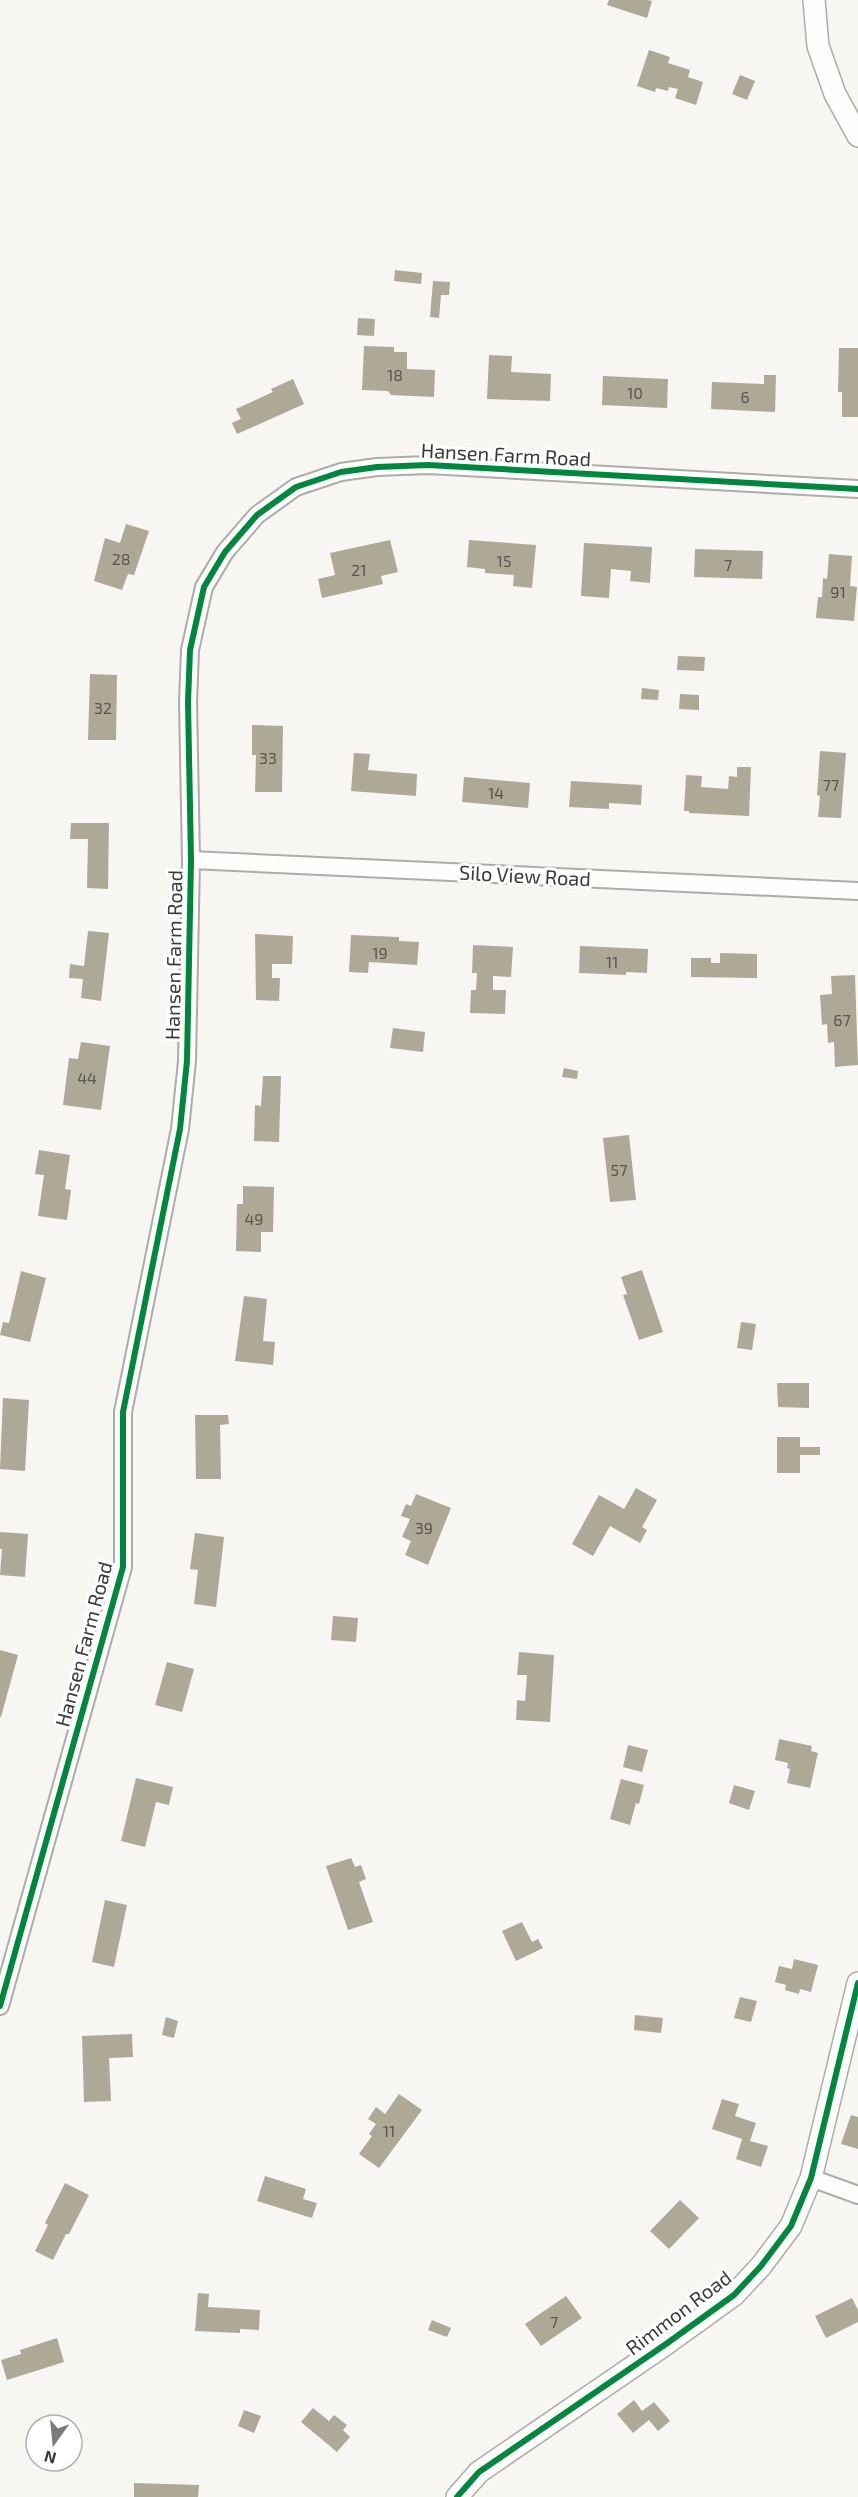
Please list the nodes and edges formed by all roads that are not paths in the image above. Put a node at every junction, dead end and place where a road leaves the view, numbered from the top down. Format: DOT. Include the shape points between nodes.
graph roads {
  1 [pos="814,0"];
  2 [pos="858,136"];
  3 [pos="858,489"];
  4 [pos="191,860"];
  5 [pos="858,891"];
  6 [pos="858,1983"];
  7 [pos="0,2006"];
  8 [pos="811,2178"];
  9 [pos="858,2195"];
  10 [pos="457,2497"];
  1 -- 2 [label="street" via="818,46 835,94"];
  3 -- 4 [label="street, Hansen Farm Road" via="428,465 377,466 341,472 297,487 257,515 225,552 204,587 190,650"];
  4 -- 5 [label="street, Silo View Road"];
  4 -- 7 [label="street, Hansen Farm Road" via="187,1062 180,1129 123,1412 123,1567"];
  6 -- 8 [label="street, Rimmon Road"];
  8 -- 9 [label="street"];
  8 -- 10 [label="street, Rimmon Road" via="791,2226 734,2295 479,2472"];
}
